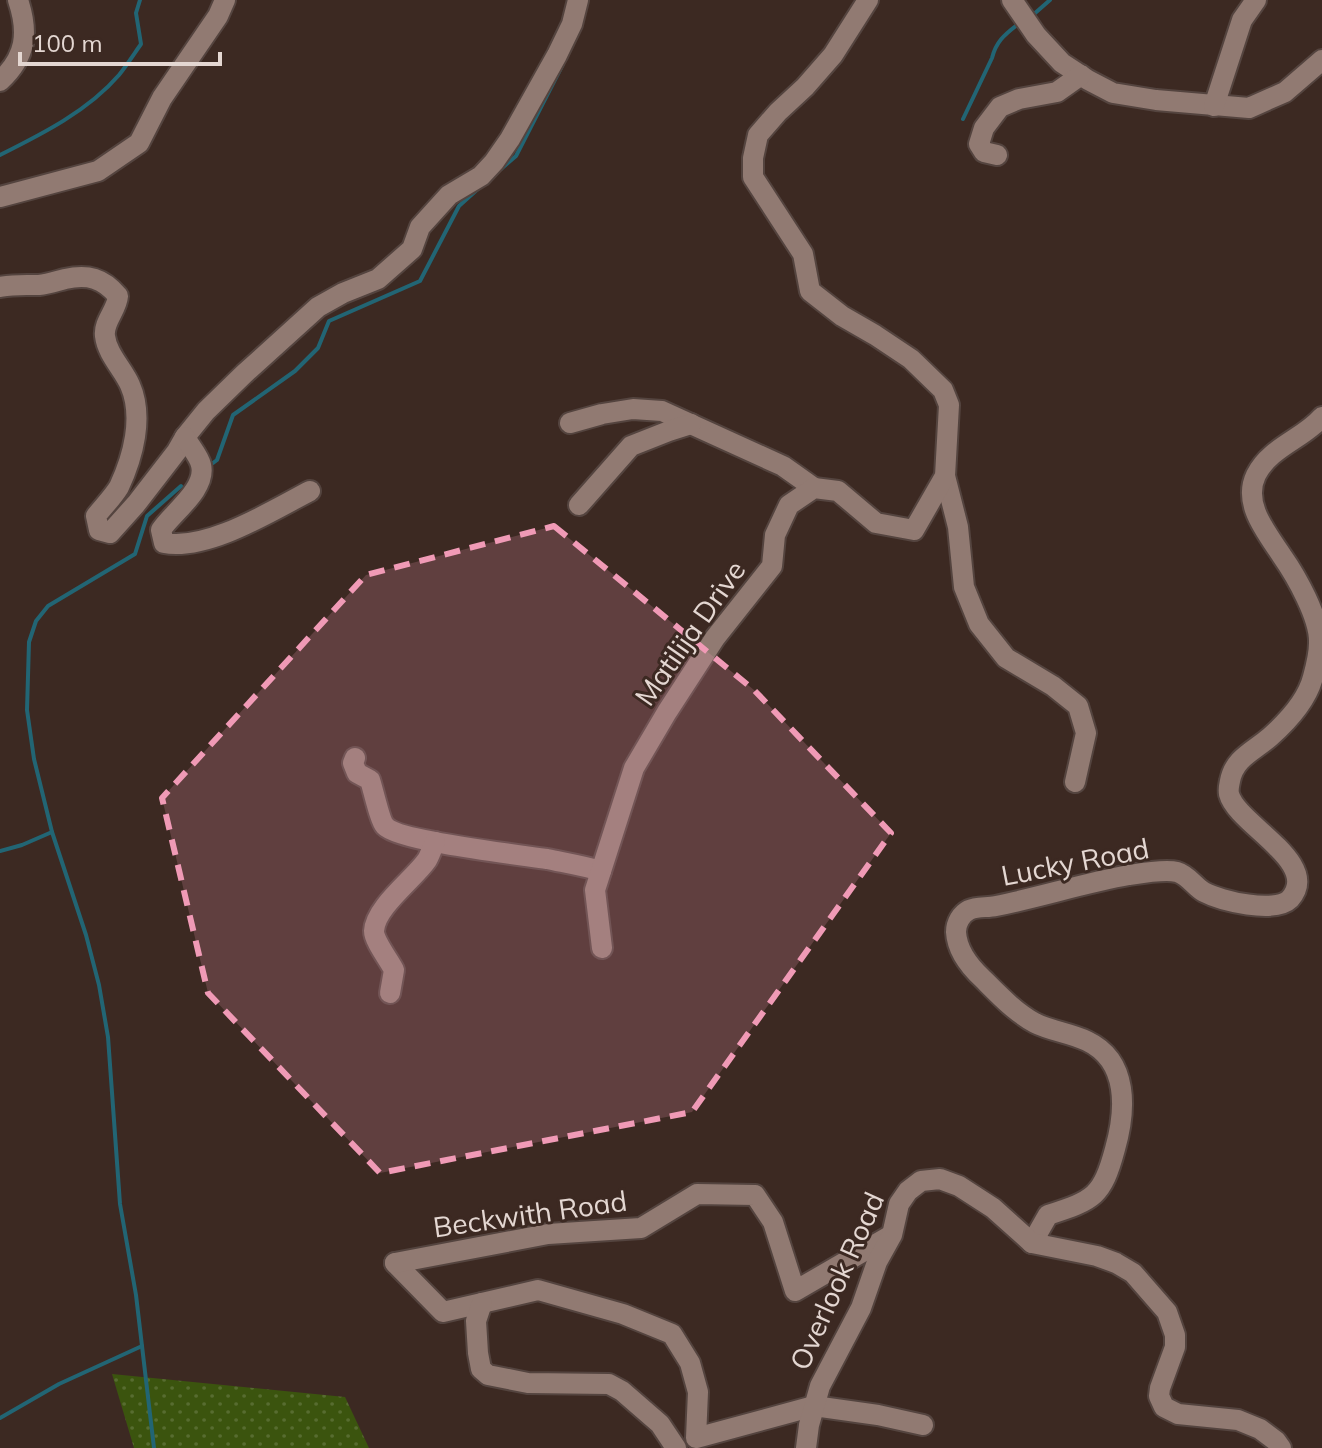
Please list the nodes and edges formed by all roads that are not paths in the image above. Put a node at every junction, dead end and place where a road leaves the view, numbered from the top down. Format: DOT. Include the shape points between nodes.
graph roads {
  1 [pos="18,0"];
  2 [pos="225,0"];
  3 [pos="578,0"];
  4 [pos="868,0"];
  5 [pos="1012,0"];
  6 [pos="1256,0"];
  7 [pos="1322,60"];
  8 [pos="1081,75"];
  9 [pos="0,81"];
  10 [pos="1214,106"];
  11 [pos="997,155"];
  12 [pos="0,197"];
  13 [pos="0,287"];
  14 [pos="1322,417"];
  15 [pos="570,423"];
  16 [pos="691,424"];
  17 [pos="185,437"];
  18 [pos="945,476"];
  19 [pos="814,488"];
  20 [pos="310,491"];
  21 [pos="579,505"];
  22 [pos="355,758"];
  23 [pos="1075,782"];
  24 [pos="435,842"];
  25 [pos="601,871"];
  26 [pos="602,948"];
  27 [pos="390,993"];
  28 [pos="892,1235"];
  29 [pos="1032,1243"];
  30 [pos="482,1303"];
  31 [pos="814,1406"];
  32 [pos="923,1425"];
  33 [pos="676,1448"];
  34 [pos="806,1448"];
  35 [pos="1281,1448"];
  1 -- 9 [label="street" via="24,43 13,69"];
  2 -- 12 [label="street" via="139,143 98,171"];
  3 -- 17 [label="street" via="557,55 494,162 449,195 420,227 412,249 378,279 318,307"];
  4 -- 18 [label="street" via="833,55 758,135 753,177 803,254 810,291 911,359 943,390 949,405"];
  5 -- 8 [label="street" via="1036,35"];
  6 -- 10 [label="street" via="1242,20"];
  7 -- 10 [label="street" via="1285,92 1249,108"];
  8 -- 10 [label="street" via="1113,93"];
  8 -- 11 [label="street" via="1057,92 1000,107 979,144 984,152"];
  13 -- 17 [label="street" via="89,277 108,283 118,296 105,335 130,385 137,416 118,488 96,516 99,530 110,533"];
  14 -- 29 [label="street, Lucky Road" via="1269,458 1254,481 1253,501 1262,528 1313,614 1319,641 1312,681 1298,709 1243,756 1228,791 1236,809 1279,844 1299,870 1300,882 1290,899 1280,905 1232,902 1202,891 1177,872 1149,872 972,908 957,925 961,952 1010,1005 1036,1023 1103,1050 1120,1077 1123,1097 1107,1179 1082,1204 1048,1215"];
  15 -- 16 [label="street" via="633,409 662,411"];
  16 -- 19 [label="street" via="783,466"];
  16 -- 21 [label="street" via="627,449"];
  17 -- 20 [label="street" via="201,465 201,478 161,530 164,543 224,534"];
  18 -- 19 [label="street" via="914,530 876,523 838,491"];
  18 -- 23 [label="street" via="958,527 964,587 979,624 1006,658 1078,706 1086,733"];
  19 -- 25 [label="street, Matilija Drive" via="789,505 775,535 772,566 715,638 634,768"];
  22 -- 24 [label="street" via="357,773 370,780 383,825"];
  24 -- 25 [label="street"];
  24 -- 27 [label="street" via="427,860 378,918 374,931 394,970"];
  25 -- 26 [label="street, Matilija Drive" via="595,890"];
  28 -- 29 [label="street, Overlook Road" via="899,1204 908,1191 921,1181 940,1179 993,1208"];
  28 -- 30 [label="street, Beckwith Road" via="795,1291 773,1222 755,1195 697,1194 641,1228 548,1234 395,1263 443,1312"];
  28 -- 31 [label="street, Overlook Road"];
  29 -- 35 [label="street" via="1116,1263 1133,1273 1167,1312 1175,1347 1160,1388 1164,1407 1178,1414 1238,1420 1260,1429"];
  30 -- 31 [label="street" via="538,1290 672,1334 690,1363 698,1392 696,1438"];
  30 -- 33 [label="street" via="476,1321 478,1353 488,1375 528,1383 609,1384 660,1424"];
  31 -- 32 [label="street"];
  31 -- 34 [label="street, Overlook Road"];
}
